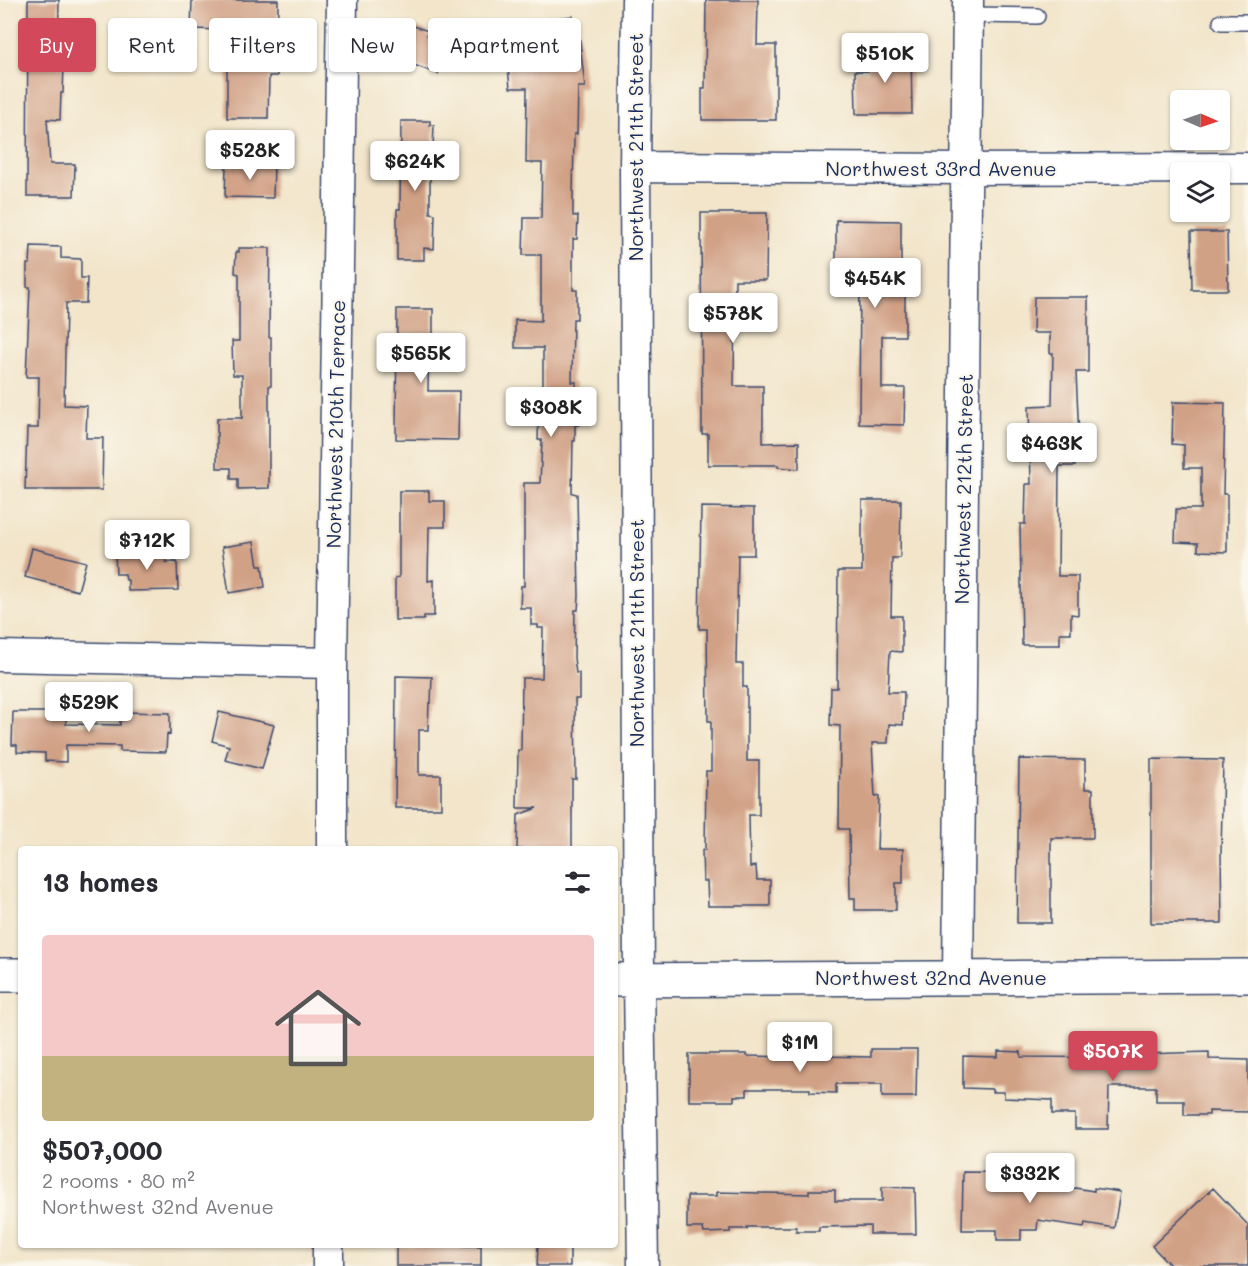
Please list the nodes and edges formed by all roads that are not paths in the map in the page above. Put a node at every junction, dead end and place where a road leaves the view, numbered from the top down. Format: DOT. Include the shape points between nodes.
graph roads {
  1 [pos="342,0"];
  2 [pos="637,0"];
  3 [pos="968,7"];
  4 [pos="1037,16"];
  5 [pos="1221,22"];
  6 [pos="1248,22"];
  7 [pos="635,167"];
  8 [pos="1248,168"];
  9 [pos="968,169"];
  10 [pos="0,656"];
  11 [pos="332,663"];
  12 [pos="332,846"];
  13 [pos="0,975"];
  14 [pos="18,975"];
  15 [pos="1248,976"];
  16 [pos="958,977"];
  17 [pos="627,980"];
  18 [pos="328,1248"];
  19 [pos="328,1266"];
  20 [pos="643,1266"];
  1 -- 11 [label="street, Northwest 210th Terrace"];
  2 -- 7 [label="street, Northwest 211th Street"];
  3 -- 4 [label="lane"];
  3 -- 9 [label="street, Northwest 212th Street"];
  5 -- 6 [label="lane"];
  7 -- 9 [label="street, Northwest 33rd Avenue"];
  7 -- 17 [label="street, Northwest 211th Street"];
  8 -- 9 [label="street, Northwest 33rd Avenue"];
  9 -- 16 [label="street, Northwest 212th Street"];
  10 -- 11 [label="street"];
  11 -- 12 [label="street, Northwest 210th Terrace"];
  13 -- 14 [label="street"];
  15 -- 16 [label="street, Northwest 32nd Avenue"];
  16 -- 17 [label="street, Northwest 32nd Avenue"];
  17 -- 20 [label="street, Northwest 211th Street"];
  18 -- 19 [label="street"];
}
